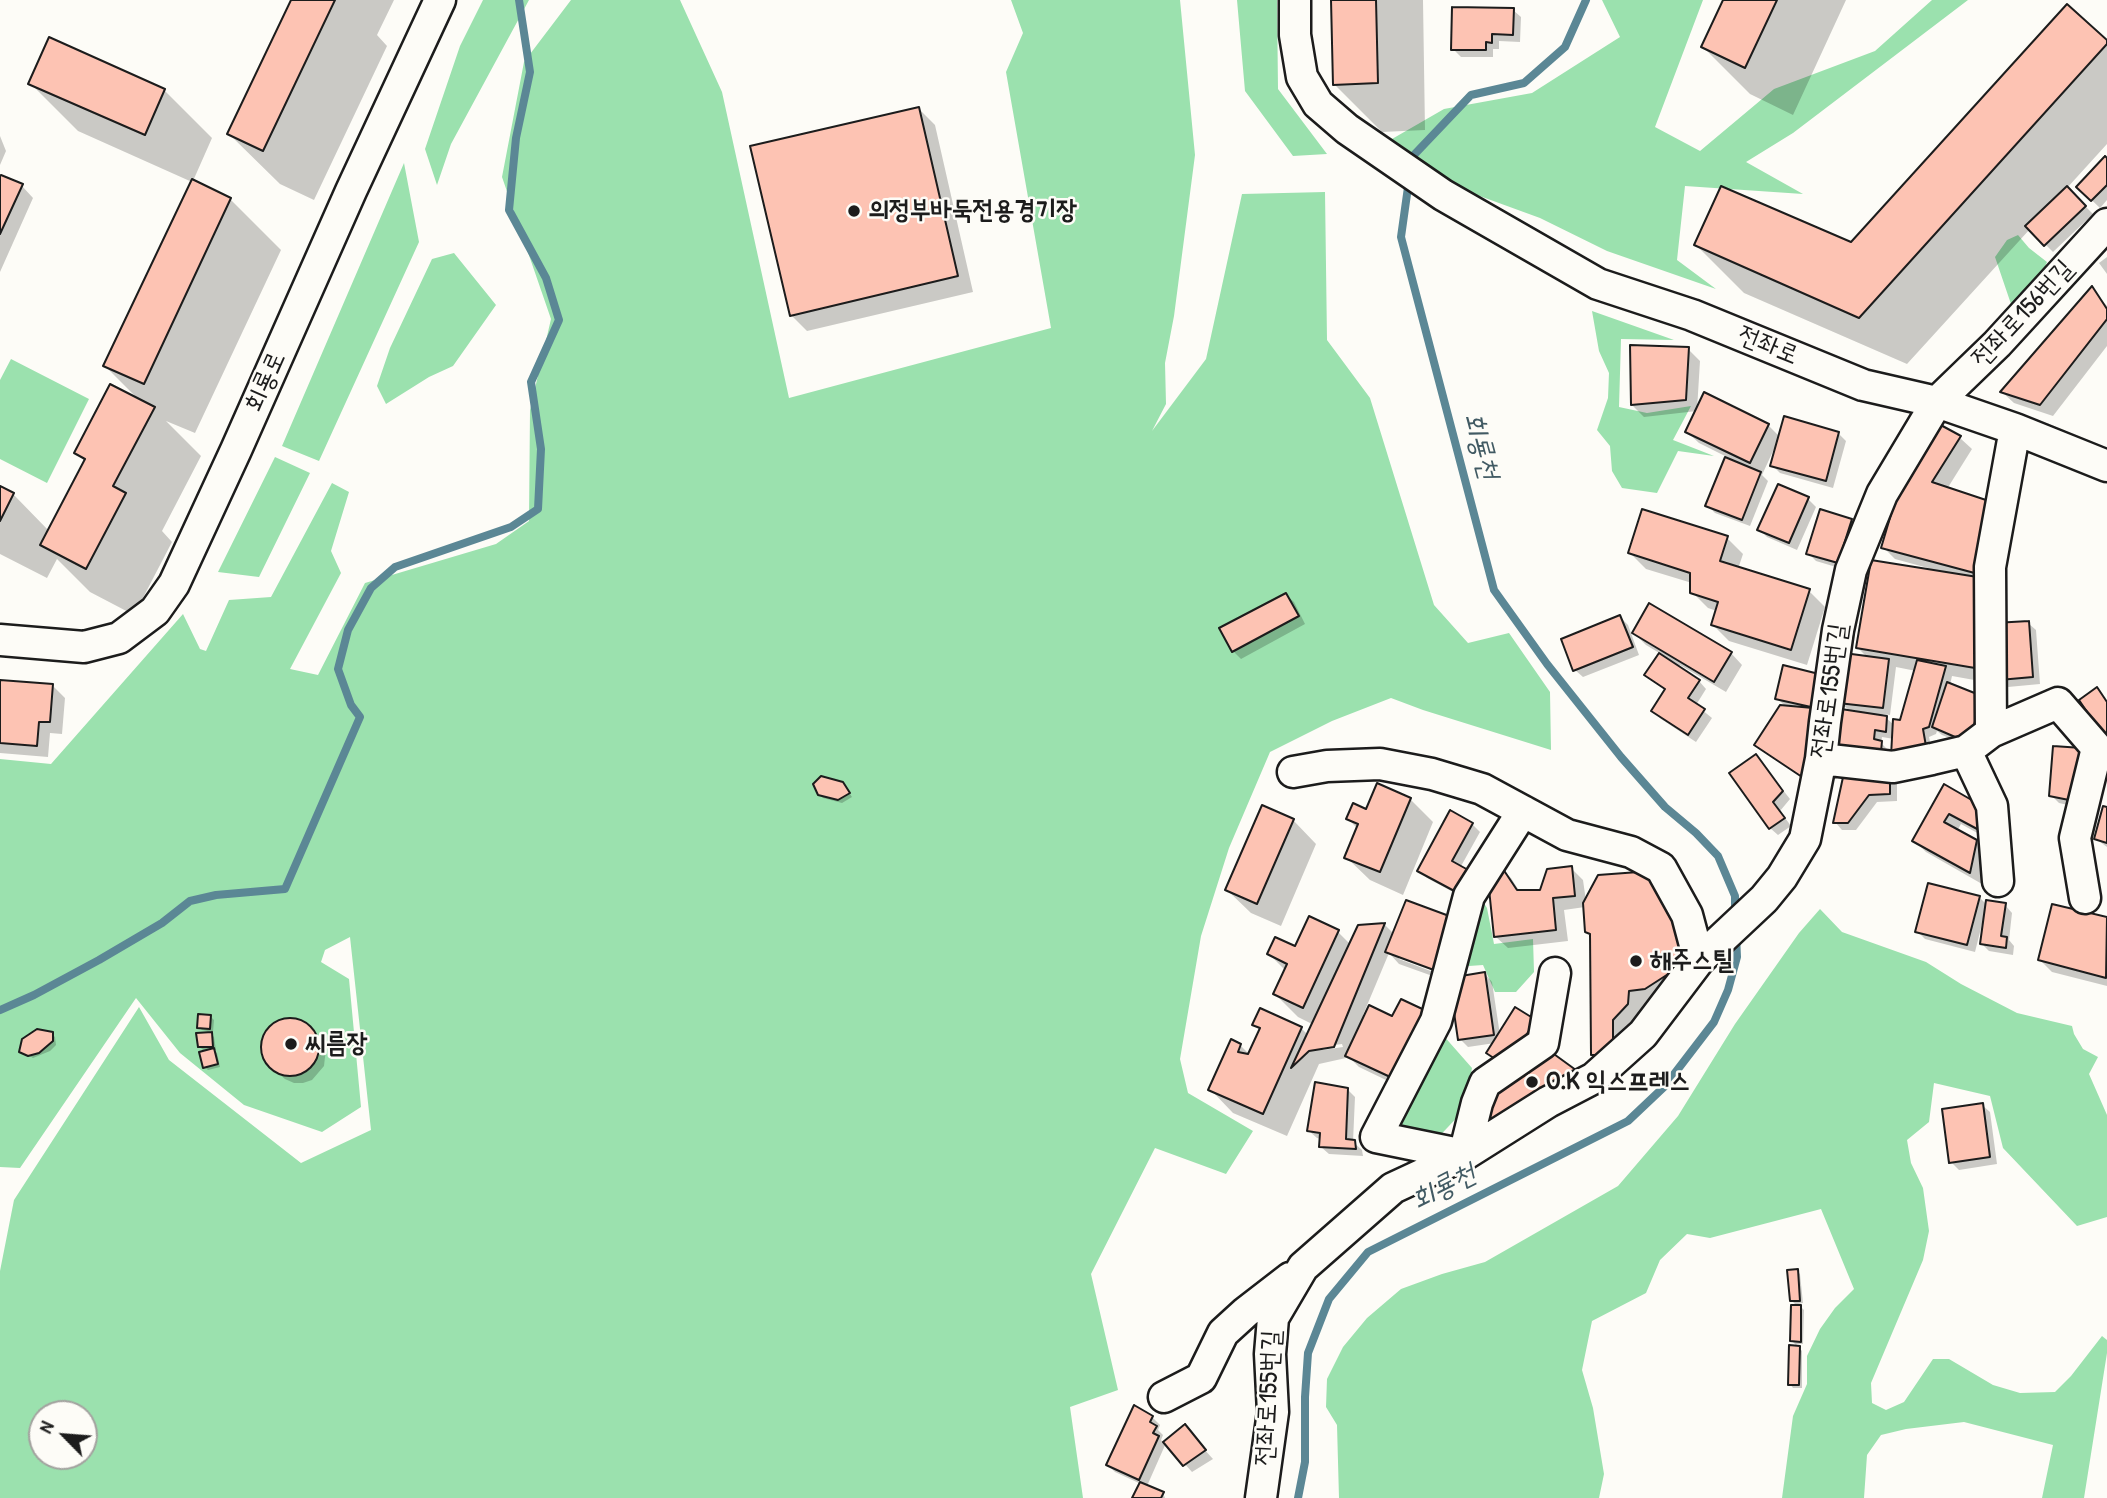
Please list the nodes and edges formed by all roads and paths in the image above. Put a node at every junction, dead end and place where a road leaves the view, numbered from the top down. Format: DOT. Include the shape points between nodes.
graph roads {
  1 [pos="440,0"];
  2 [pos="1295,0"];
  3 [pos="2107,224"];
  4 [pos="1937,402"];
  5 [pos="2015,429"];
  6 [pos="2107,466"];
  7 [pos="0,640"];
  8 [pos="1992,732"];
  9 [pos="1966,751"];
  10 [pos="1821,759"];
  11 [pos="1293,772"];
  12 [pos="1523,811"];
  13 [pos="1998,881"];
  14 [pos="2085,898"];
  15 [pos="1699,960"];
  16 [pos="1555,973"];
  17 [pos="1464,1155"];
  18 [pos="1303,1267"];
  19 [pos="1164,1397"];
  20 [pos="1261,1498"];
  1 -- 7 [label="street, 회룡로" via="174,584 155,611 119,638 84,647"];
  2 -- 4 [label="street, 전좌로" via="1301,77 1318,104 1443,195 1598,284 1692,315 1863,385"];
  3 -- 4 [label="street, 전좌로156번길"];
  4 -- 5 [label="street, 전좌로"];
  4 -- 10 [label="street, 전좌로155번길" via="1882,494 1851,570"];
  5 -- 6 [label="street, 전좌로"];
  5 -- 8 [label="street" via="1990,567"];
  8 -- 9 [label="street"];
  8 -- 14 [label="street" via="2058,703 2097,748 2075,838"];
  9 -- 10 [label="street" via="1893,767"];
  9 -- 13 [label="street" via="1992,806"];
  10 -- 15 [label="street, 전좌로155번길" via="1805,839 1782,877"];
  11 -- 12 [label="street" via="1380,764 1482,789"];
  12 -- 15 [label="street" via="1567,835 1631,852 1661,868 1687,915"];
  12 -- 17 [label="street" via="1469,896 1436,1021 1376,1137"];
  15 -- 17 [label="street, 전좌로155번길" via="1643,1034 1594,1078"];
  16 -- 17 [label="street" via="1543,1043 1485,1083"];
  17 -- 18 [label="street, 전좌로155번길" via="1393,1188"];
  18 -- 19 [label="street" via="1223,1333 1200,1378"];
  18 -- 20 [label="street, 전좌로155번길" via="1273,1318 1273,1412"];
}
